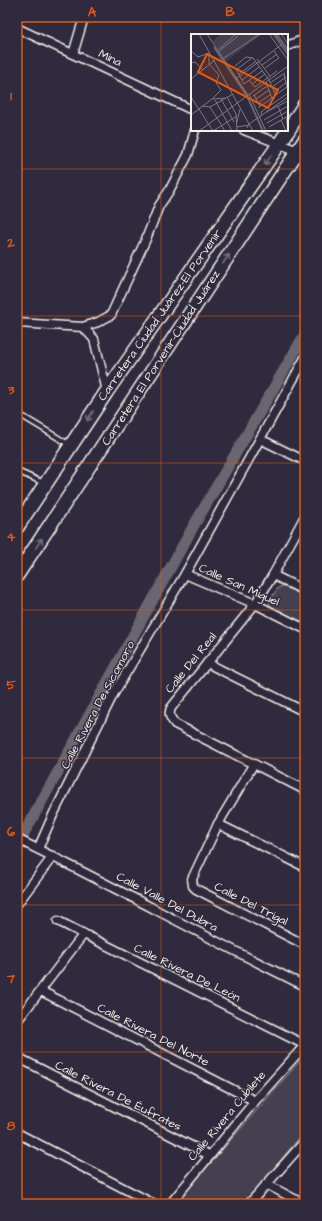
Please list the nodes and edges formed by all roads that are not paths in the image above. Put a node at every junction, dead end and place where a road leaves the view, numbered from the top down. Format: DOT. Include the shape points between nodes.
graph roads {
  1 [pos="84,17"];
  2 [pos="17,28"];
  3 [pos="305,39"];
  4 [pos="288,46"];
  5 [pos="73,54"];
  6 [pos="305,104"];
  7 [pos="191,110"];
  8 [pos="195,131"];
  9 [pos="247,131"];
  10 [pos="288,131"];
  11 [pos="288,131"];
  12 [pos="280,143"];
  13 [pos="301,146"];
  14 [pos="17,323"];
  15 [pos="84,327"];
  16 [pos="305,358"];
  17 [pos="107,391"];
  18 [pos="17,413"];
  19 [pos="260,439"];
  20 [pos="71,446"];
  21 [pos="305,461"];
  22 [pos="17,471"];
  23 [pos="46,483"];
  24 [pos="305,516"];
  25 [pos="17,527"];
  26 [pos="185,574"];
  27 [pos="17,575"];
  28 [pos="273,575"];
  29 [pos="305,591"];
  30 [pos="255,604"];
  31 [pos="305,629"];
  32 [pos="207,663"];
  33 [pos="305,712"];
  34 [pos="252,765"];
  35 [pos="305,790"];
  36 [pos="218,824"];
  37 [pos="17,839"];
  38 [pos="34,848"];
  39 [pos="53,856"];
  40 [pos="305,867"];
  41 [pos="17,904"];
  42 [pos="58,922"];
  43 [pos="83,935"];
  44 [pos="305,945"];
  45 [pos="305,986"];
  46 [pos="41,990"];
  47 [pos="17,1021"];
  48 [pos="305,1045"];
  49 [pos="17,1057"];
  50 [pos="255,1101"];
  51 [pos="17,1133"];
  52 [pos="305,1141"];
  53 [pos="209,1155"];
  54 [pos="266,1184"];
  55 [pos="154,1204"];
  56 [pos="170,1204"];
  57 [pos="249,1204"];
  58 [pos="304,1204"];
  1 -- 5 [label="street"];
  2 -- 5 [label="street, Mina"];
  3 -- 4 [label="street"];
  5 -- 7 [label="street, Mina"];
  6 -- 10 [label="main road, Carretera Ciudad Juárez-El Porvenir"];
  8 -- 15 [label="street" via="188,155 158,206 146,239 111,315"];
  9 -- 12 [label="street"];
  11 -- 12 [label="main road, Carretera Ciudad Juárez-El Porvenir"];
  12 -- 13 [label="street"];
  12 -- 17 [label="main road, Carretera Ciudad Juárez-El Porvenir, one-way"];
  27 -- 13 [label="main road, Carretera El Porvenir-Ciudad Juárez, one-way"];
  14 -- 15 [label="street"];
  15 -- 17 [label="street" via="94,339"];
  16 -- 19 [label="street, Calle Rivera De Sicomoro"];
  17 -- 20 [label="main road, Carretera Ciudad Juárez-El Porvenir, one-way"];
  18 -- 20 [label="lane"];
  19 -- 21 [label="street"];
  19 -- 26 [label="street, Calle Rivera De Sicomoro"];
  20 -- 23 [label="main road, Carretera Ciudad Juárez-El Porvenir"];
  22 -- 23 [label="lane"];
  23 -- 25 [label="main road, Carretera Ciudad Juárez-El Porvenir"];
  24 -- 28 [label="street, Calle Del Real"];
  26 -- 30 [label="street, Calle San Miguel"];
  26 -- 38 [label="street, Calle Rivera De Sicomoro" via="113,695 54,814"];
  28 -- 29 [label="street"];
  28 -- 30 [label="street, Calle Del Real"];
  30 -- 31 [label="street, Calle San Miguel"];
  30 -- 32 [label="street, Calle Del Real"];
  32 -- 33 [label="street"];
  32 -- 34 [label="street, Calle Del Real" via="171,708 170,716 175,724"];
  34 -- 35 [label="street, Calle Del Real"];
  34 -- 36 [label="street"];
  36 -- 40 [label="street"];
  36 -- 44 [label="street, Calle Del Trigal" via="192,879 193,886"];
  37 -- 38 [label="street, Calle Valle Del Dubra"];
  38 -- 39 [label="street, Calle Valle Del Dubra"];
  39 -- 41 [label="street"];
  39 -- 45 [label="street, Calle Valle Del Dubra"];
  42 -- 43 [label="street, Calle Rivera De León"];
  43 -- 46 [label="street"];
  43 -- 48 [label="street, Calle Rivera De León"];
  46 -- 47 [label="street"];
  46 -- 50 [label="street, Calle Rivera Del Norte"];
  48 -- 50 [label="street, Calle Rivera Cubilete"];
  49 -- 53 [label="street, Calle Rivera De Éufrates"];
  50 -- 53 [label="street, Calle Rivera Cubilete"];
  51 -- 55 [label="street"];
  52 -- 54 [label="street"];
  53 -- 56 [label="street, Calle Rivera Cubilete"];
  54 -- 57 [label="street"];
  54 -- 58 [label="street"];
}
